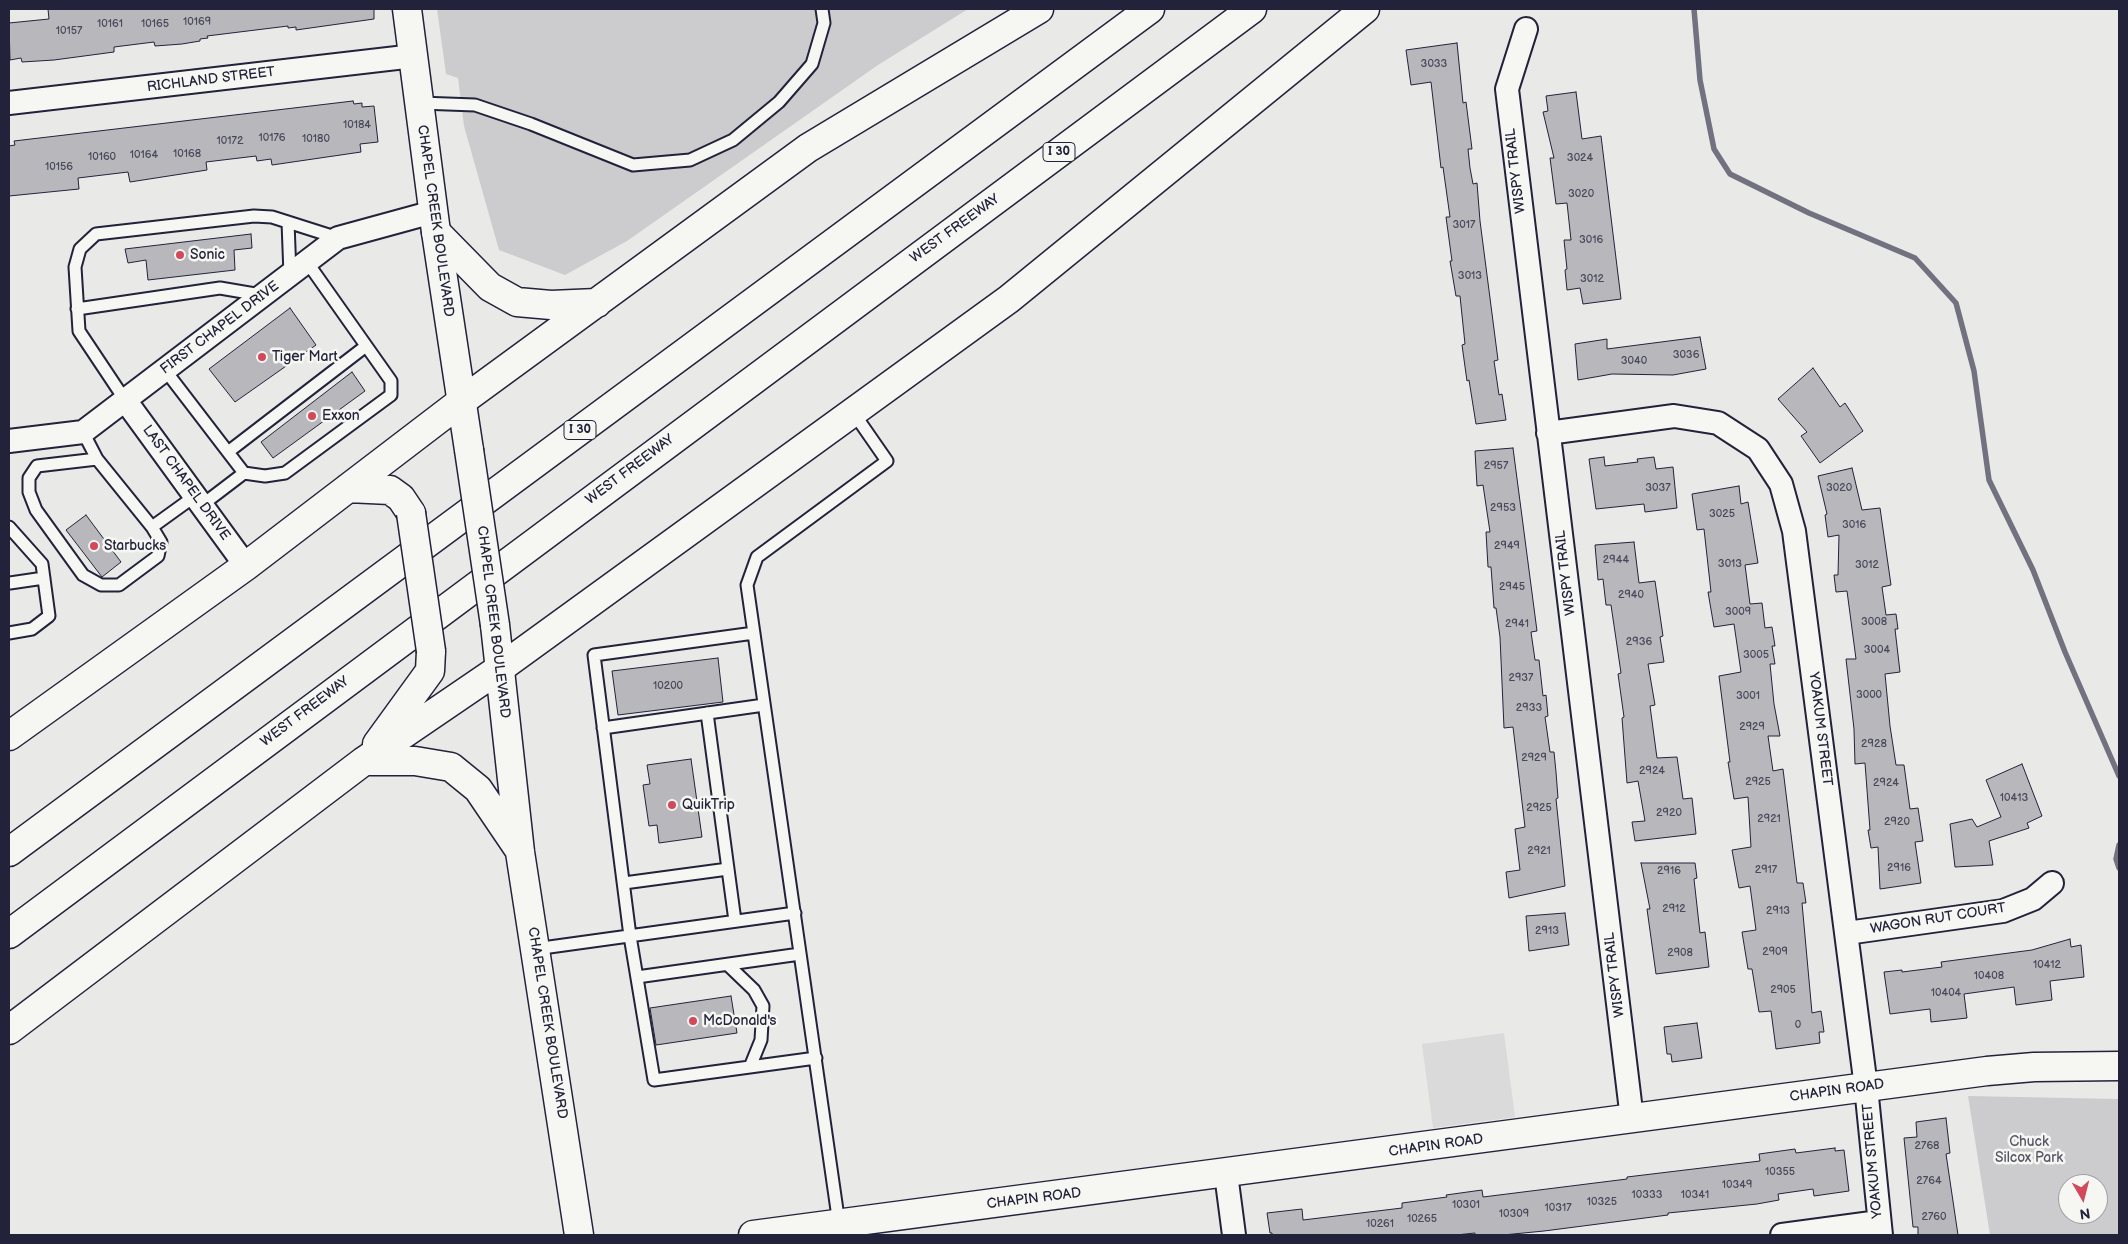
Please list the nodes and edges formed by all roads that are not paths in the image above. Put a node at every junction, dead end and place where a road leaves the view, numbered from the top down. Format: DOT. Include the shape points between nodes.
graph roads {
  1 [pos="407,9"];
  2 [pos="822,9"];
  3 [pos="1040,9"];
  4 [pos="1150,9"];
  5 [pos="1252,9"];
  6 [pos="1365,9"];
  7 [pos="1526,29"];
  8 [pos="414,56"];
  9 [pos="9,103"];
  10 [pos="418,103"];
  11 [pos="288,222"];
  12 [pos="435,222"];
  13 [pos="338,238"];
  14 [pos="298,269"];
  15 [pos="264,295"];
  16 [pos="597,303"];
  17 [pos="78,309"];
  18 [pos="366,346"];
  19 [pos="165,370"];
  20 [pos="125,400"];
  21 [pos="462,401"];
  22 [pos="853,412"];
  23 [pos="83,432"];
  24 [pos="1548,433"];
  25 [pos="9,441"];
  26 [pos="228,452"];
  27 [pos="97,458"];
  28 [pos="244,473"];
  29 [pos="348,488"];
  30 [pos="198,500"];
  31 [pos="9,527"];
  32 [pos="152,527"];
  33 [pos="246,566"];
  34 [pos="44,578"];
  35 [pos="10,583"];
  36 [pos="9,633"];
  37 [pos="754,633"];
  38 [pos="499,668"];
  39 [pos="764,705"];
  40 [pos="707,713"];
  41 [pos="604,728"];
  42 [pos="10,732"];
  43 [pos="364,761"];
  44 [pos="9,852"];
  45 [pos="520,852"];
  46 [pos="728,869"];
  47 [pos="624,883"];
  48 [pos="2052,883"];
  49 [pos="794,913"];
  50 [pos="736,921"];
  51 [pos="1847,933"];
  52 [pos="9,934"];
  53 [pos="630,936"];
  54 [pos="535,949"];
  55 [pos="800,954"];
  56 [pos="728,965"];
  57 [pos="637,978"];
  58 [pos="9,1030"];
  59 [pos="816,1058"];
  60 [pos="2119,1066"];
  61 [pos="750,1067"];
  62 [pos="1866,1087"];
  63 [pos="1632,1119"];
  64 [pos="1226,1174"];
  65 [pos="839,1224"];
  66 [pos="1880,1228"];
  67 [pos="579,1235"];
  68 [pos="753,1235"];
  69 [pos="1234,1235"];
  70 [pos="1782,1235"];
  1 -- 8 [label="main road, CHAPEL CREEK BOULEVARD"];
  2 -- 10 [label="lane" via="824,23 812,64 780,102 733,140 690,160 633,165 475,105"];
  3 -- 16 [label="main road" via="808,148"];
  4 -- 44 [label="main road, I 30"];
  5 -- 52 [label="main road, WEST FREEWAY / I 30"];
  6 -- 22 [label="main road" via="1009,299"];
  7 -- 24 [label="street, WISPY TRAIL" via="1506,89"];
  8 -- 9 [label="street, RICHLAND STREET"];
  8 -- 10 [label="main road, CHAPEL CREEK BOULEVARD"];
  10 -- 12 [label="main road, CHAPEL CREEK BOULEVARD"];
  11 -- 13 [label="lane"];
  11 -- 14 [label="lane"];
  11 -- 17 [label="lane" via="254,216 96,234 80,249 74,268"];
  12 -- 13 [label="street, FIRST CHAPEL DRIVE"];
  12 -- 16 [label="main road" via="490,287 517,302 551,305"];
  12 -- 21 [label="main road, CHAPEL CREEK BOULEVARD"];
  13 -- 14 [label="street, FIRST CHAPEL DRIVE"];
  14 -- 15 [label="street, FIRST CHAPEL DRIVE"];
  14 -- 18 [label="lane"];
  15 -- 17 [label="lane" via="220,288"];
  15 -- 19 [label="street, FIRST CHAPEL DRIVE"];
  16 -- 21 [label="main road"];
  17 -- 20 [label="lane" via="79,331"];
  18 -- 26 [label="lane"];
  18 -- 28 [label="lane" via="391,382 392,395 285,473 265,476"];
  19 -- 20 [label="street, FIRST CHAPEL DRIVE"];
  19 -- 26 [label="lane"];
  20 -- 23 [label="street, FIRST CHAPEL DRIVE"];
  20 -- 30 [label="street, LAST CHAPEL DRIVE"];
  21 -- 29 [label="main road"];
  21 -- 38 [label="main road, CHAPEL CREEK BOULEVARD, bridge"];
  22 -- 37 [label="lane" via="886,461 758,557 747,585"];
  22 -- 38 [label="main road"];
  23 -- 25 [label="street"];
  23 -- 27 [label="lane"];
  24 -- 51 [label="street, YOAKUM STREET" via="1674,416 1718,423 1758,449 1781,484 1794,531"];
  24 -- 63 [label="street, WISPY TRAIL"];
  26 -- 28 [label="lane"];
  27 -- 32 [label="lane"];
  27 -- 32 [label="lane" via="37,466 29,478 29,492 36,510 83,575 102,585 120,585 158,556 161,542"];
  28 -- 30 [label="lane"];
  29 -- 33 [label="main road"];
  29 -- 43 [label="main road, bridge" via="390,490 402,498 411,513 431,651 430,671"];
  30 -- 32 [label="lane"];
  30 -- 33 [label="street, LAST CHAPEL DRIVE"];
  31 -- 34 [label="lane" via="42,564"];
  33 -- 42 [label="main road"];
  34 -- 35 [label="lane"];
  34 -- 36 [label="lane" via="49,616 32,629"];
  37 -- 39 [label="lane"];
  37 -- 41 [label="lane" via="594,655"];
  38 -- 43 [label="main road"];
  38 -- 45 [label="main road, CHAPEL CREEK BOULEVARD"];
  39 -- 40 [label="lane"];
  39 -- 49 [label="lane"];
  40 -- 41 [label="lane"];
  40 -- 46 [label="lane"];
  41 -- 47 [label="lane"];
  43 -- 45 [label="main road" via="415,761 452,767 478,790"];
  43 -- 58 [label="main road"];
  45 -- 54 [label="main road, CHAPEL CREEK BOULEVARD"];
  46 -- 47 [label="lane"];
  46 -- 50 [label="lane"];
  47 -- 53 [label="lane"];
  48 -- 51 [label="street, WAGON RUT COURT" via="2033,899 2003,911"];
  49 -- 50 [label="lane"];
  49 -- 55 [label="lane"];
  50 -- 53 [label="lane"];
  51 -- 62 [label="street, YOAKUM STREET"];
  53 -- 54 [label="lane"];
  53 -- 57 [label="lane"];
  54 -- 67 [label="main road, CHAPEL CREEK BOULEVARD"];
  55 -- 56 [label="lane"];
  55 -- 59 [label="lane"];
  56 -- 57 [label="lane"];
  56 -- 61 [label="lane" via="754,990 763,1006 761,1040"];
  57 -- 61 [label="lane" via="654,1080"];
  59 -- 61 [label="lane"];
  59 -- 65 [label="lane"];
  60 -- 62 [label="main road, CHAPIN ROAD" via="2034,1067"];
  62 -- 63 [label="main road, CHAPIN ROAD"];
  62 -- 66 [label="street, YOAKUM STREET"];
  63 -- 64 [label="main road, CHAPIN ROAD"];
  64 -- 65 [label="main road, CHAPIN ROAD"];
  64 -- 69 [label="street"];
  65 -- 68 [label="main road, CHAPIN ROAD"];
  66 -- 70 [label="street"];
}
